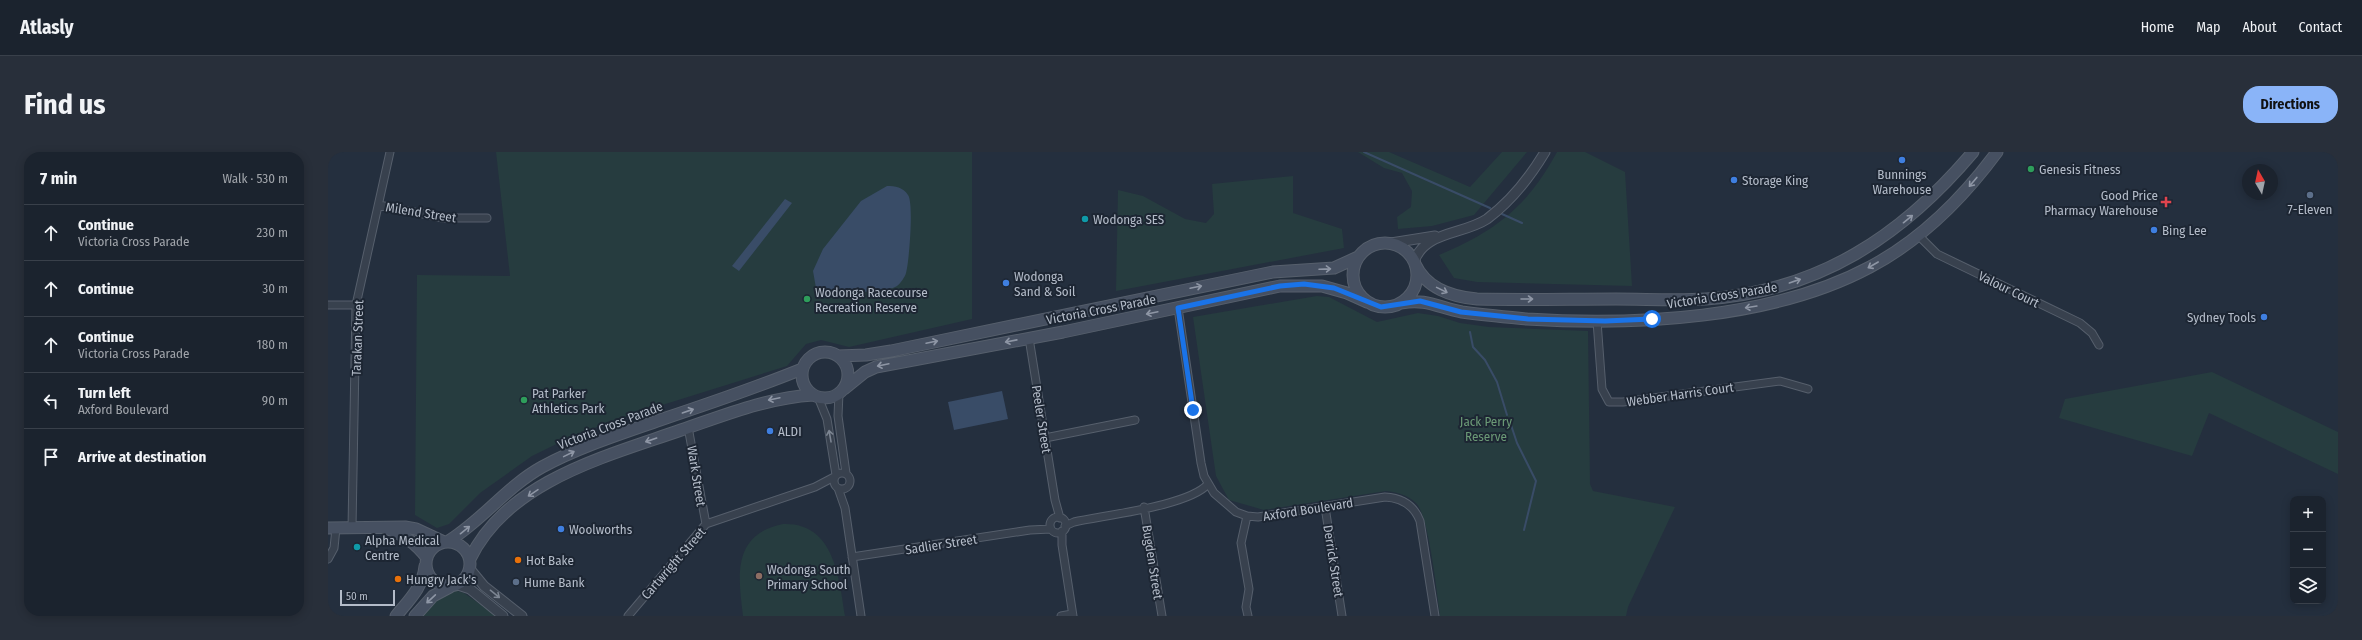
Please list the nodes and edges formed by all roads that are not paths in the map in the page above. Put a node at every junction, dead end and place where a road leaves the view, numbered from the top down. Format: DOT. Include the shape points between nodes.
graph roads {
  1 [pos="390,152"];
  2 [pos="1545,152"];
  3 [pos="1973,152"];
  4 [pos="1997,152"];
  5 [pos="1942,188"];
  6 [pos="1955,202"];
  7 [pos="379,205"];
  8 [pos="487,218"];
  9 [pos="1918,235"];
  10 [pos="1443,236"];
  11 [pos="1391,242"];
  12 [pos="1358,257"];
  13 [pos="1414,263"];
  14 [pos="1175,292"];
  15 [pos="1367,302"];
  16 [pos="1402,303"];
  17 [pos="328,305"];
  18 [pos="356,305"];
  19 [pos="1178,308"];
  20 [pos="1060,316"];
  21 [pos="1597,321"];
  22 [pos="1063,332"];
  23 [pos="1029,338"];
  24 [pos="2099,345"];
  25 [pos="838,356"];
  26 [pos="802,369"];
  27 [pos="1808,389"];
  28 [pos="842,391"];
  29 [pos="815,396"];
  30 [pos="1135,420"];
  31 [pos="688,427"];
  32 [pos="1045,438"];
  33 [pos="846,473"];
  34 [pos="835,476"];
  35 [pos="1208,484"];
  36 [pos="848,486"];
  37 [pos="815,487"];
  38 [pos="837,488"];
  39 [pos="1144,507"];
  40 [pos="1325,507"];
  41 [pos="845,508"];
  42 [pos="1247,516"];
  43 [pos="706,524"];
  44 [pos="1058,525"];
  45 [pos="332,528"];
  46 [pos="352,528"];
  47 [pos="386,528"];
  48 [pos="446,542"];
  49 [pos="852,557"];
  50 [pos="328,559"];
  51 [pos="426,561"];
  52 [pos="470,564"];
  53 [pos="454,586"];
  54 [pos="1073,615"];
  55 [pos="396,616"];
  56 [pos="415,616"];
  57 [pos="503,616"];
  58 [pos="522,616"];
  59 [pos="628,616"];
  60 [pos="861,616"];
  61 [pos="1061,616"];
  62 [pos="1162,616"];
  63 [pos="1248,616"];
  64 [pos="1342,616"];
  65 [pos="1435,616"];
  1 -- 7 [label="street, Tarakan Street"];
  2 -- 10 [label="street" via="1521,186 1495,212 1472,227"];
  3 -- 5 [label="main road, Victoria Cross Parade"];
  4 -- 6 [label="main road, Victoria Cross Parade, one-way"];
  5 -- 6 [label="main road"];
  13 -- 5 [label="main road, Victoria Cross Parade, one-way" via="1430,284 1451,294 1469,298 1706,299 1748,293 1789,283 1844,261 1907,220"];
  6 -- 9 [label="main road, Victoria Cross Parade"];
  7 -- 8 [label="street, Milend Street" via="443,218"];
  7 -- 18 [label="street, Tarakan Street"];
  9 -- 21 [label="main road, Victoria Cross Parade, one-way" via="1870,267 1800,296 1708,314"];
  9 -- 24 [label="street, Valour Court" via="1937,254 2080,323 2092,333"];
  10 -- 11 [label="street"];
  10 -- 13 [label="street" via="1421,247"];
  11 -- 12 [label="main road" via="1375,244"];
  11 -- 13 [label="main road" via="1403,248"];
  14 -- 12 [label="main road, Victoria Cross Parade, one-way" via="1273,272 1334,268"];
  12 -- 15 [label="main road" via="1354,281 1358,293"];
  13 -- 16 [label="main road" via="1414,289"];
  14 -- 19 [label="main road"];
  14 -- 20 [label="main road, Victoria Cross Parade"];
  15 -- 16 [label="main road" via="1385,308"];
  15 -- 19 [label="main road, Victoria Cross Parade" via="1334,288 1304,284 1280,286"];
  16 -- 21 [label="main road, Victoria Cross Parade" via="1422,301 1470,313 1528,319"];
  17 -- 18 [label="street"];
  18 -- 46 [label="street, Tarakan Street"];
  19 -- 22 [label="main road, Victoria Cross Parade, one-way"];
  19 -- 35 [label="street, Axford Boulevard" via="1201,463"];
  20 -- 22 [label="main road"];
  25 -- 20 [label="main road, Victoria Cross Parade, one-way" via="891,351"];
  21 -- 27 [label="street, Webber Harris Court" via="1602,389 1609,402 1780,381"];
  22 -- 23 [label="main road, Victoria Cross Parade"];
  23 -- 28 [label="main road, Victoria Cross Parade, one-way" via="876,367 865,372"];
  23 -- 32 [label="street, Peeler Street"];
  25 -- 26 [label="main road" via="817,353"];
  25 -- 28 [label="main road" via="847,368 848,375"];
  26 -- 29 [label="main road" via="805,386"];
  48 -- 26 [label="main road, Victoria Cross Parade, one-way" via="462,533 510,489 540,468 576,451"];
  28 -- 29 [label="main road" via="829,398"];
  28 -- 33 [label="street" via="838,416"];
  29 -- 31 [label="main road, Victoria Cross Parade, one-way" via="772,399"];
  34 -- 29 [label="street, one-way" via="827,419"];
  30 -- 32 [label="street"];
  31 -- 43 [label="street, Wark Street"];
  31 -- 52 [label="main road, Victoria Cross Parade, one-way" via="598,458 557,478 516,504 487,530 478,542"];
  32 -- 44 [label="street, Peeler Street"];
  33 -- 34 [label="street" via="840,472"];
  33 -- 36 [label="street" via="850,479"];
  34 -- 37 [label="street, Cartwright Street"];
  34 -- 38 [label="street" via="834,483"];
  35 -- 39 [label="street, Sadlier Street" via="1181,499"];
  35 -- 42 [label="street, Axford Boulevard" via="1227,506"];
  36 -- 38 [label="street" via="843,489"];
  36 -- 41 [label="street"];
  37 -- 38 [label="street, Cartwright Street"];
  37 -- 43 [label="street, Cartwright Street"];
  38 -- 41 [label="street"];
  39 -- 44 [label="street, Sadlier Street"];
  39 -- 62 [label="street, Bugden Street"];
  40 -- 42 [label="street, Axford Boulevard" via="1258,517"];
  40 -- 64 [label="street, Derrick Street"];
  40 -- 65 [label="street, Axford Boulevard" via="1385,497 1401,499 1410,506 1420,521"];
  41 -- 49 [label="street"];
  42 -- 63 [label="street" via="1241,543 1249,589 1246,607"];
  43 -- 59 [label="street, Cartwright Street"];
  44 -- 49 [label="street, Sadlier Street"];
  44 -- 54 [label="street, Peeler Street"];
  45 -- 46 [label="main road"];
  45 -- 50 [label="street" via="336,542"];
  46 -- 47 [label="main road"];
  47 -- 48 [label="main road" via="396,526 415,529"];
  47 -- 51 [label="main road" via="411,541"];
  48 -- 51 [label="main road" via="436,546"];
  48 -- 52 [label="main road" via="461,546"];
  49 -- 60 [label="street"];
  51 -- 53 [label="main road" via="431,579 436,584"];
  51 -- 55 [label="main road" via="424,576 416,592"];
  52 -- 53 [label="main road" via="468,575"];
  52 -- 58 [label="street, one-way" via="484,586"];
  53 -- 56 [label="main road, one-way" via="433,596"];
  53 -- 57 [label="street" via="470,589"];
  54 -- 61 [label="street"];
}
